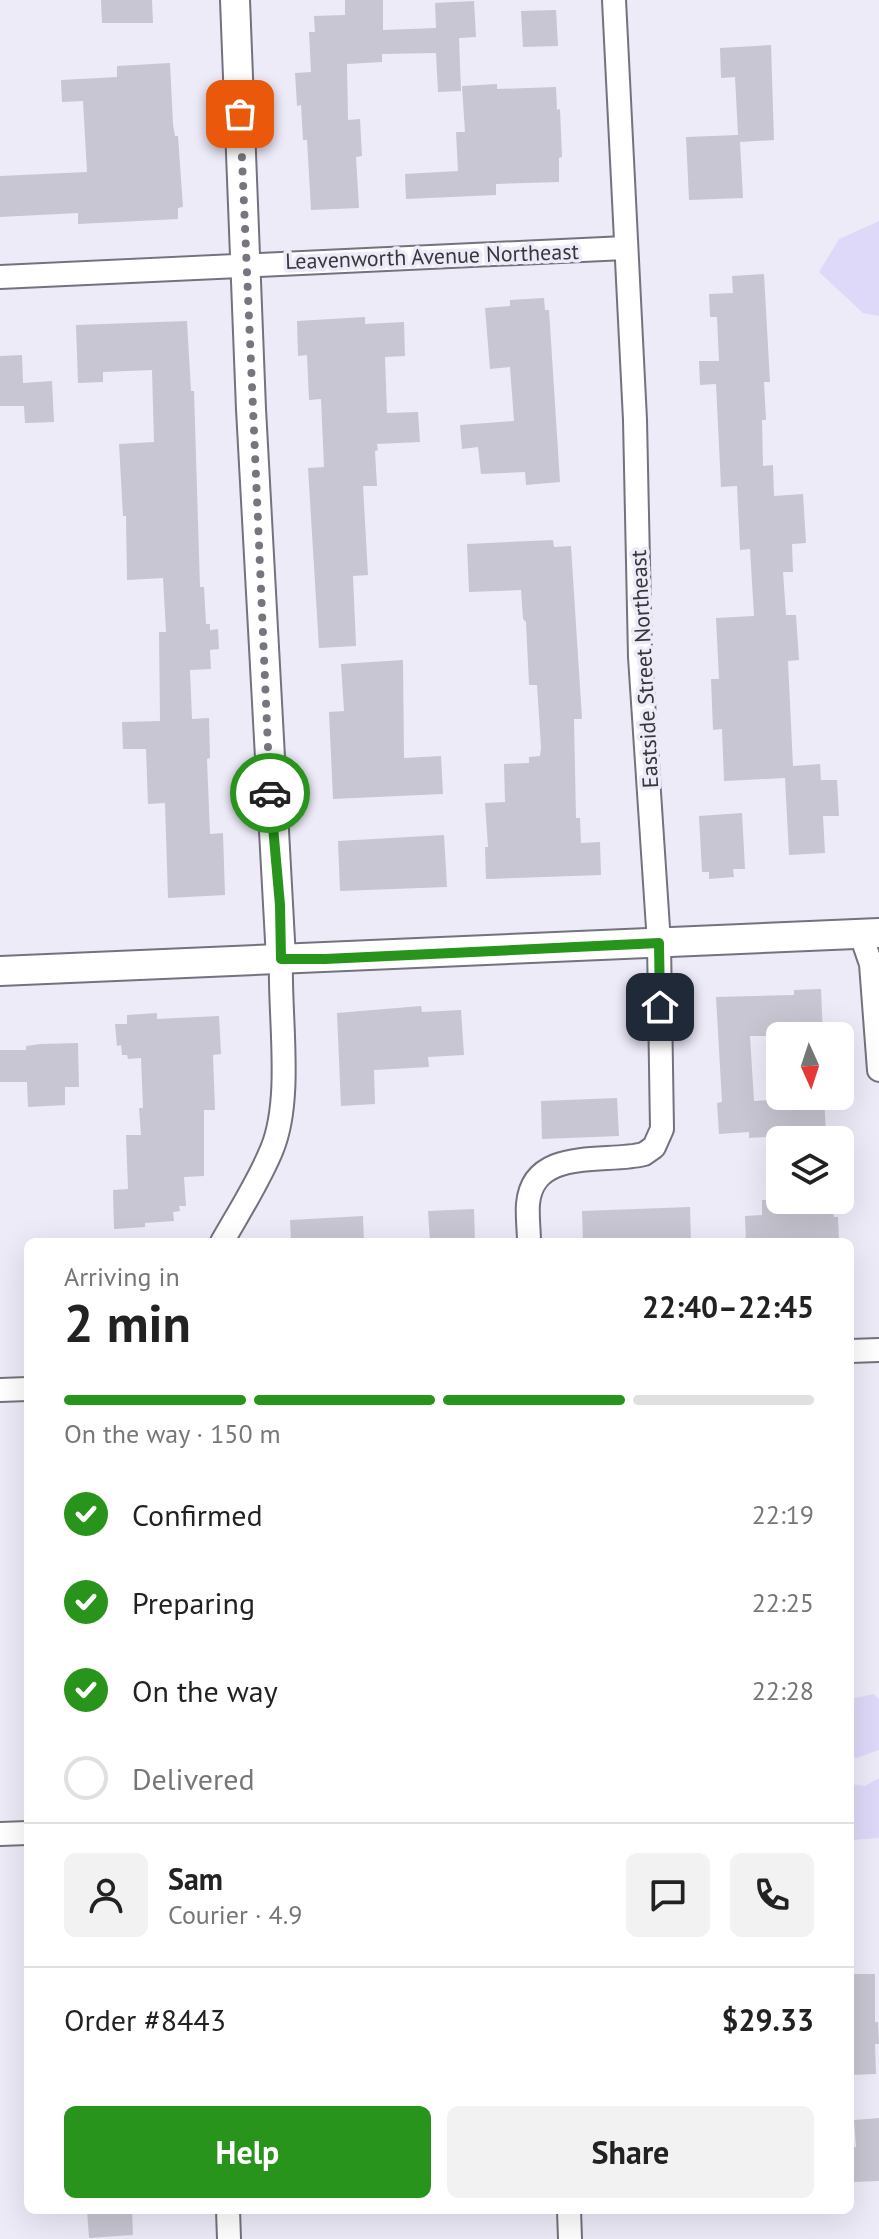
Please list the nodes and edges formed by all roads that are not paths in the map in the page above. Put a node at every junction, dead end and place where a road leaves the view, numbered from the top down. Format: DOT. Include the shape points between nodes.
graph roads {
  1 [pos="235,0"];
  2 [pos="614,0"];
  3 [pos="625,248"];
  4 [pos="246,265"];
  5 [pos="0,277"];
  6 [pos="870,934"];
  7 [pos="659,943"];
  8 [pos="281,959"];
  9 [pos="0,971"];
  10 [pos="879,1070"];
  11 [pos="224,1238"];
  12 [pos="529,1238"];
  13 [pos="879,1350"];
  14 [pos="854,1351"];
  15 [pos="24,1389"];
  16 [pos="0,1390"];
  17 [pos="24,1833"];
  18 [pos="0,1834"];
  19 [pos="228,2214"];
  20 [pos="569,2214"];
  21 [pos="229,2239"];
  22 [pos="570,2239"];
  1 -- 4 [label="street"];
  2 -- 3 [label="street, Eastside Street Northeast"];
  3 -- 4 [label="street, Leavenworth Avenue Northeast"];
  3 -- 7 [label="street, Eastside Street Northeast" via="640,657"];
  4 -- 5 [label="street, Leavenworth Avenue Northeast"];
  4 -- 8 [label="street"];
  6 -- 7 [label="street"];
  6 -- 10 [label="street"];
  7 -- 8 [label="street"];
  7 -- 12 [label="street, Eastside Street Northeast" via="662,1129 654,1147 644,1154 570,1160 542,1174 528,1203"];
  8 -- 9 [label="street"];
  8 -- 11 [label="street" via="280,1116 273,1148"];
  13 -- 14 [label="street"];
  15 -- 16 [label="street"];
  17 -- 18 [label="street"];
  19 -- 21 [label="street"];
  20 -- 22 [label="street"];
}
